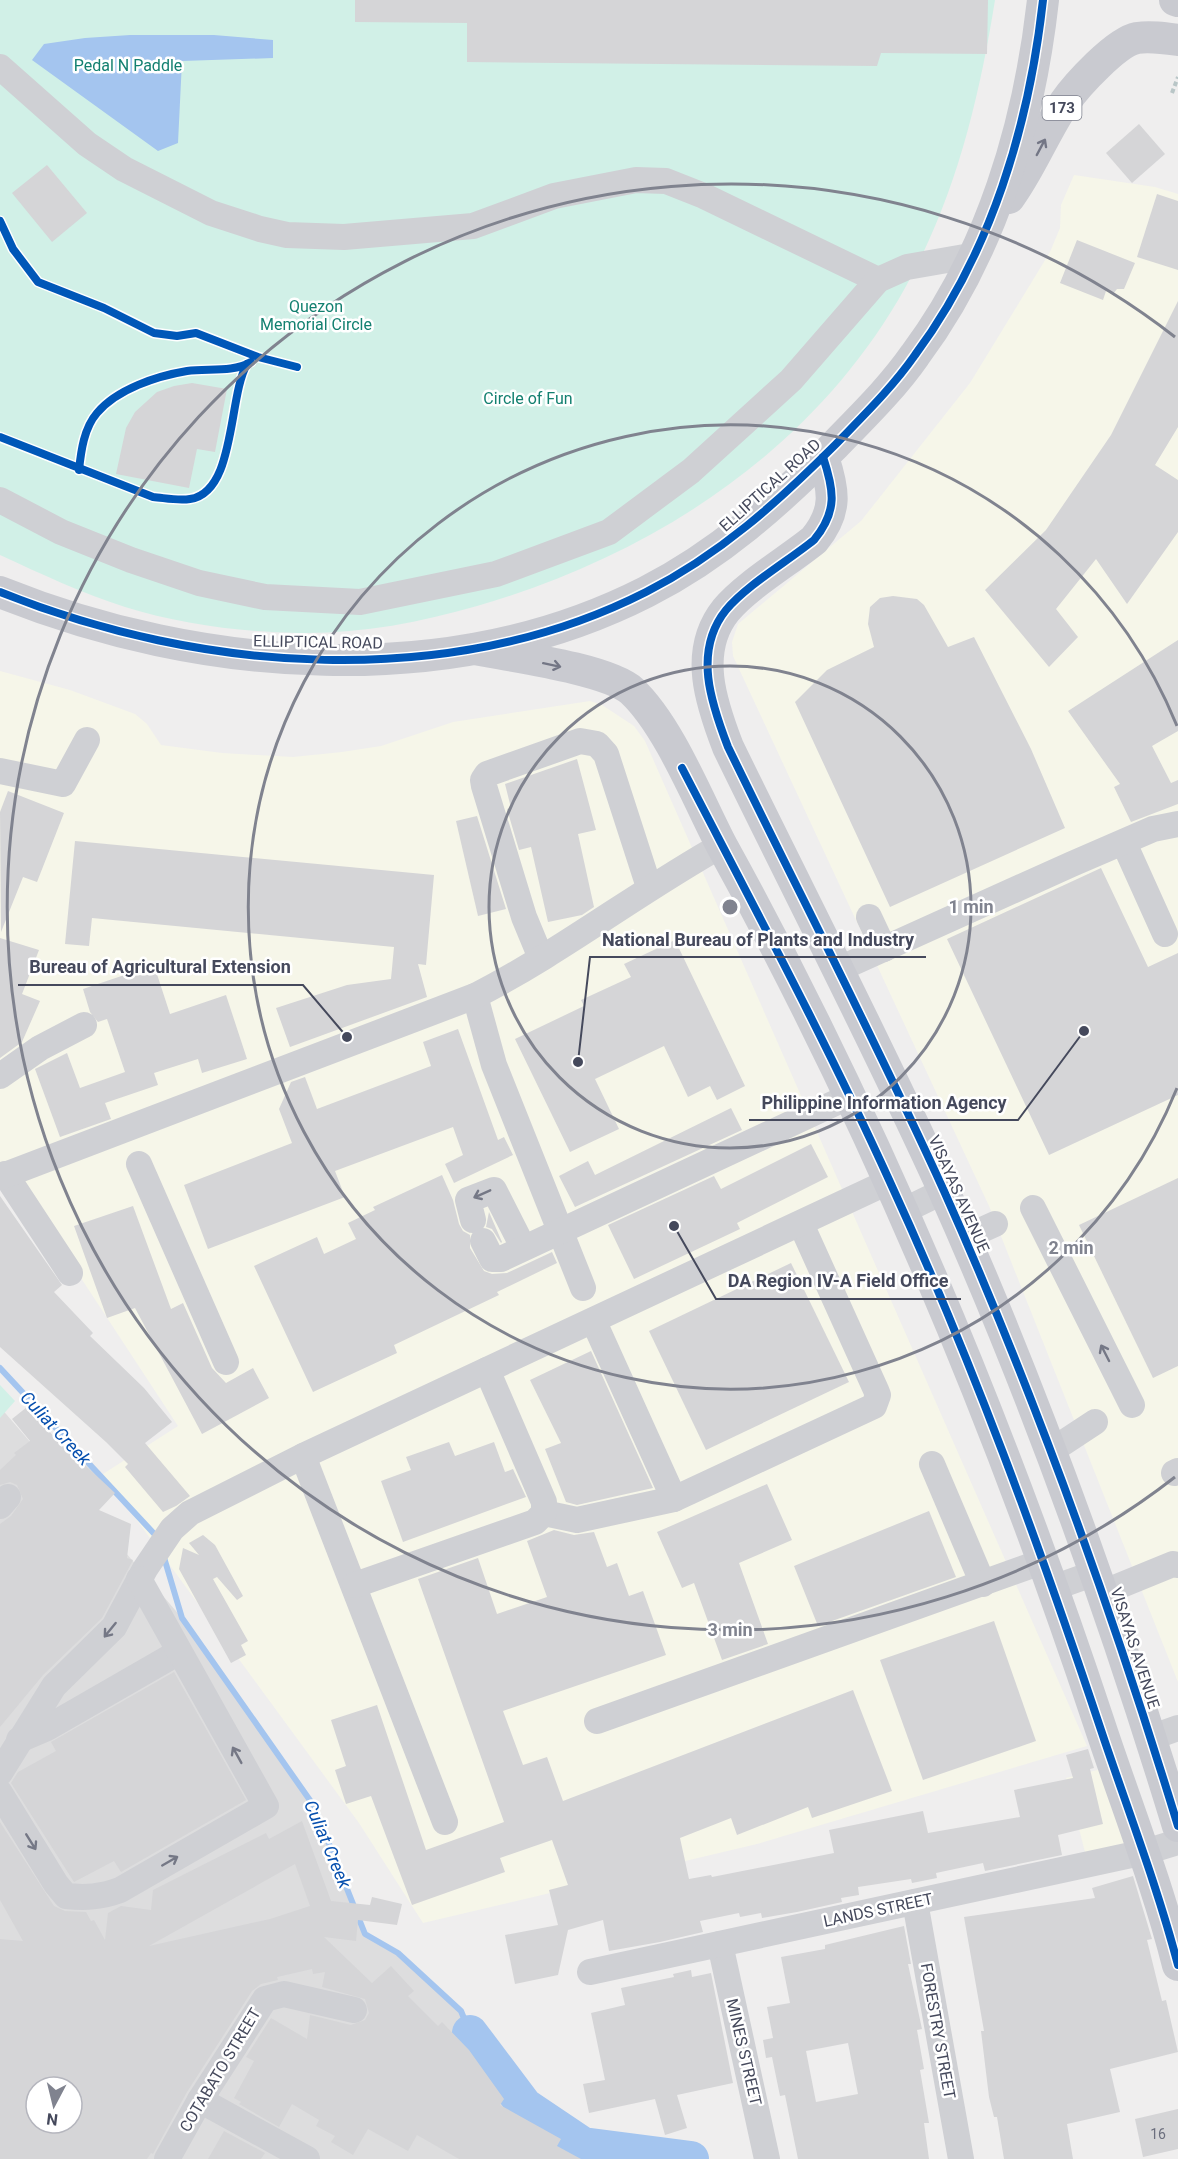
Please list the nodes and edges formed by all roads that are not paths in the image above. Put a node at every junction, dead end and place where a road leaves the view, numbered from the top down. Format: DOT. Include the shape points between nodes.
graph roads {
  1 [pos="1043,0"];
  2 [pos="1178,40"];
  3 [pos="0,67"];
  4 [pos="981,243"];
  5 [pos="878,280"];
  6 [pos="823,457"];
  7 [pos="0,500"];
  8 [pos="0,592"];
  9 [pos="475,649"];
  10 [pos="87,740"];
  11 [pos="0,771"];
  12 [pos="1178,824"];
  13 [pos="1124,843"];
  14 [pos="722,845"];
  15 [pos="650,887"];
  16 [pos="869,917"];
  17 [pos="1165,934"];
  18 [pos="884,949"];
  19 [pos="541,958"];
  20 [pos="837,970"];
  21 [pos="797,988"];
  22 [pos="475,996"];
  23 [pos="854,1004"];
  24 [pos="814,1020"];
  25 [pos="84,1025"];
  26 [pos="0,1076"];
  27 [pos="850,1096"];
  28 [pos="139,1164"];
  29 [pos="3,1175"];
  30 [pos="890,1181"];
  31 [pos="944,1191"];
  32 [pos="1033,1208"];
  33 [pos="903,1211"];
  34 [pos="801,1224"];
  35 [pos="995,1224"];
  36 [pos="561,1231"];
  37 [pos="964,1238"];
  38 [pos="523,1247"];
  39 [pos="70,1273"];
  40 [pos="583,1288"];
  41 [pos="594,1322"];
  42 [pos="226,1362"];
  43 [pos="488,1370"];
  44 [pos="1132,1405"];
  45 [pos="1095,1422"];
  46 [pos="1051,1451"];
  47 [pos="303,1455"];
  48 [pos="932,1464"];
  49 [pos="674,1499"];
  50 [pos="544,1513"];
  51 [pos="1178,1565"];
  52 [pos="142,1574"];
  53 [pos="1048,1574"];
  54 [pos="1099,1583"];
  55 [pos="983,1584"];
  56 [pos="355,1585"];
  57 [pos="179,1652"];
  58 [pos="84,1658"];
  59 [pos="108,1693"];
  60 [pos="597,1721"];
  61 [pos="1164,1733"];
  62 [pos="20,1740"];
  63 [pos="0,1773"];
  64 [pos="0,1792"];
  65 [pos="445,1822"];
  66 [pos="1167,1842"];
  67 [pos="915,1902"];
  68 [pos="720,1944"];
  69 [pos="1178,1965"];
  70 [pos="590,1972"];
  71 [pos="354,2010"];
  72 [pos="200,2100"];
  73 [pos="167,2159"];
  74 [pos="307,2159"];
  75 [pos="767,2159"];
  76 [pos="962,2159"];
  1 -- 4 [label="main road, ELLIPTICAL ROAD" via="1012,155"];
  4 -- 2 [label="main road, 173, one-way" via="1027,173 1066,101 1117,47 1135,38"];
  3 -- 5 [label="street" via="87,144 124,169 211,213 260,229 287,235 344,237 473,226 554,196 636,180 666,181"];
  4 -- 5 [label="street"];
  4 -- 6 [label="main road, ELLIPTICAL ROAD" via="948,308 914,357"];
  5 -- 7 [label="street" via="791,380 691,471 609,532 496,574 360,602 266,597 199,583 131,560 61,532"];
  6 -- 9 [label="main road, ELLIPTICAL ROAD" via="742,531 686,570 646,592 563,627"];
  6 -- 20 [label="main road, VISAYAS AVENUE" via="833,487 823,529 799,553 726,610 714,633 706,677 728,747"];
  8 -- 9 [label="main road, ELLIPTICAL ROAD" via="119,632 236,652 354,659"];
  9 -- 14 [label="main road, VISAYAS AVENUE, one-way" via="590,672 632,691 661,730"];
  10 -- 11 [label="street" via="63,784"];
  12 -- 13 [label="street" via="1153,829"];
  13 -- 17 [label="street"];
  13 -- 18 [label="street"];
  14 -- 15 [label="street"];
  14 -- 21 [label="main road, VISAYAS AVENUE"];
  15 -- 19 [label="street"];
  15 -- 19 [label="street" via="606,754 597,744 580,741 487,774 484,786 524,917"];
  16 -- 18 [label="street"];
  18 -- 20 [label="street"];
  19 -- 22 [label="street"];
  20 -- 21 [label="main road" via="819,984"];
  20 -- 23 [label="main road, VISAYAS AVENUE"];
  21 -- 24 [label="main road, VISAYAS AVENUE"];
  22 -- 29 [label="street"];
  22 -- 36 [label="street" via="494,1065"];
  23 -- 24 [label="main road" via="834,1004"];
  23 -- 31 [label="main road, VISAYAS AVENUE"];
  24 -- 27 [label="main road, VISAYAS AVENUE"];
  25 -- 26 [label="street" via="40,1048"];
  27 -- 30 [label="main road, VISAYAS AVENUE"];
  27 -- 36 [label="street"];
  28 -- 42 [label="street"];
  29 -- 39 [label="street"];
  30 -- 33 [label="main road, VISAYAS AVENUE"];
  30 -- 34 [label="street"];
  31 -- 33 [label="street"];
  31 -- 37 [label="main road, VISAYAS AVENUE"];
  44 -- 32 [label="street, one-way"];
  33 -- 53 [label="main road, VISAYAS AVENUE" via="977,1384"];
  34 -- 41 [label="street"];
  34 -- 49 [label="street" via="876,1390 877,1401 869,1409"];
  35 -- 37 [label="street"];
  36 -- 38 [label="street"];
  36 -- 40 [label="street"];
  37 -- 46 [label="main road, VISAYAS AVENUE"];
  38 -- 38 [label="street, one-way" via="494,1190 468,1200 492,1259"];
  41 -- 43 [label="street"];
  41 -- 49 [label="street"];
  43 -- 47 [label="street"];
  43 -- 50 [label="street" via="544,1502"];
  45 -- 46 [label="street"];
  46 -- 54 [label="main road, VISAYAS AVENUE"];
  47 -- 52 [label="street" via="190,1513 172,1529"];
  47 -- 56 [label="street"];
  48 -- 55 [label="street"];
  49 -- 50 [label="street" via="577,1520"];
  50 -- 56 [label="street" via="535,1522"];
  51 -- 54 [label="street"];
  52 -- 57 [label="street"];
  52 -- 58 [label="street, one-way" via="114,1628"];
  53 -- 54 [label="street"];
  53 -- 55 [label="street"];
  53 -- 66 [label="main road, VISAYAS AVENUE"];
  54 -- 61 [label="main road, VISAYAS AVENUE"];
  55 -- 60 [label="street"];
  56 -- 65 [label="street"];
  57 -- 59 [label="street"];
  64 -- 57 [label="street, one-way" via="56,1884 66,1896 82,1897 99,1897 120,1890 266,1806"];
  58 -- 59 [label="street" via="102,1677"];
  58 -- 62 [label="street" via="54,1686"];
  59 -- 62 [label="street"];
  61 -- 66 [label="main road, VISAYAS AVENUE"];
  62 -- 63 [label="street"];
  66 -- 67 [label="street, LANDS STREET"];
  66 -- 69 [label="main road, VISAYAS AVENUE"];
  67 -- 68 [label="street, LANDS STREET"];
  67 -- 76 [label="street, FORESTRY STREET"];
  68 -- 70 [label="street, LANDS STREET"];
  68 -- 75 [label="street, MINES STREET"];
  71 -- 72 [label="street, COTABATO STREET" via="284,1994 265,1999"];
  72 -- 73 [label="street, COTABATO STREET"];
  72 -- 74 [label="street"];
}
